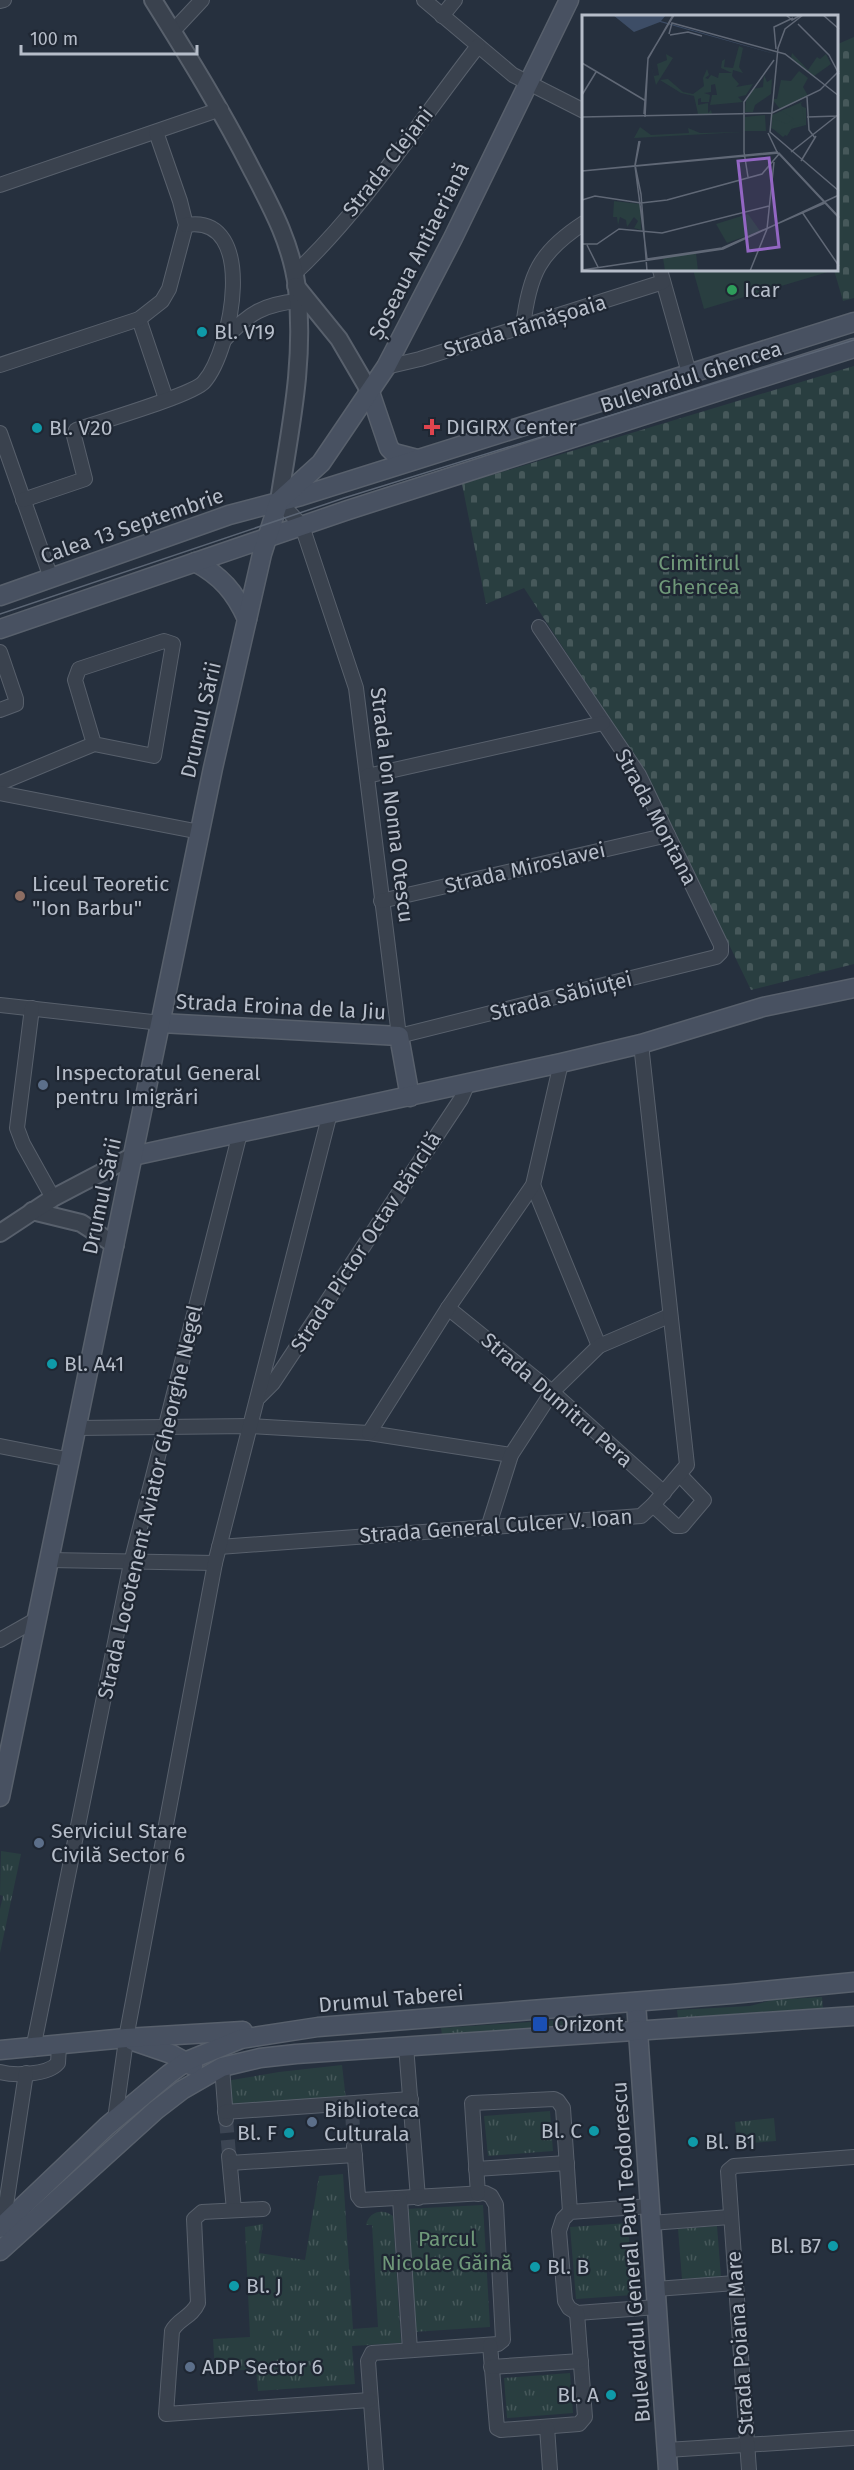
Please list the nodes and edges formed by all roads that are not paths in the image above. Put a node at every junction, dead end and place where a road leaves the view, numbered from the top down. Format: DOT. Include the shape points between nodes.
graph roads {
  1 [pos="153,0"];
  2 [pos="202,0"];
  3 [pos="424,0"];
  4 [pos="455,0"];
  5 [pos="568,0"];
  6 [pos="442,16"];
  7 [pos="173,31"];
  8 [pos="478,46"];
  9 [pos="528,84"];
  10 [pos="221,109"];
  11 [pos="582,110"];
  12 [pos="156,132"];
  13 [pos="0,184"];
  14 [pos="186,225"];
  15 [pos="582,225"];
  16 [pos="662,276"];
  17 [pos="296,287"];
  18 [pos="139,319"];
  19 [pos="854,322"];
  20 [pos="524,327"];
  21 [pos="224,340"];
  22 [pos="854,348"];
  23 [pos="0,365"];
  24 [pos="386,367"];
  25 [pos="689,373"];
  26 [pos="370,392"];
  27 [pos="166,399"];
  28 [pos="0,433"];
  29 [pos="417,459"];
  30 [pos="23,500"];
  31 [pos="279,501"];
  32 [pos="302,525"];
  33 [pos="267,537"];
  34 [pos="195,562"];
  35 [pos="51,578"];
  36 [pos="0,596"];
  37 [pos="247,619"];
  38 [pos="539,627"];
  39 [pos="0,629"];
  40 [pos="0,652"];
  41 [pos="0,711"];
  42 [pos="603,723"];
  43 [pos="94,744"];
  44 [pos="368,776"];
  45 [pos="0,783"];
  46 [pos="0,793"];
  47 [pos="200,832"];
  48 [pos="668,836"];
  49 [pos="381,901"];
  50 [pos="721,952"];
  51 [pos="854,988"];
  52 [pos="0,1005"];
  53 [pos="32,1008"];
  54 [pos="160,1023"];
  55 [pos="399,1036"];
  56 [pos="641,1044"];
  57 [pos="561,1063"];
  58 [pos="468,1083"];
  59 [pos="410,1097"];
  60 [pos="330,1113"];
  61 [pos="240,1133"];
  62 [pos="134,1156"];
  63 [pos="533,1185"];
  64 [pos="52,1198"];
  65 [pos="32,1211"];
  66 [pos="0,1233"];
  67 [pos="115,1245"];
  68 [pos="448,1308"];
  69 [pos="669,1316"];
  70 [pos="599,1346"];
  71 [pos="552,1392"];
  72 [pos="259,1396"];
  73 [pos="250,1426"];
  74 [pos="77,1428"];
  75 [pos="166,1428"];
  76 [pos="369,1433"];
  77 [pos="0,1446"];
  78 [pos="511,1455"];
  79 [pos="71,1460"];
  80 [pos="680,1475"];
  81 [pos="664,1493"];
  82 [pos="653,1505"];
  83 [pos="488,1528"];
  84 [pos="219,1546"];
  85 [pos="50,1560"];
  86 [pos="131,1563"];
  87 [pos="215,1563"];
  88 [pos="37,1619"];
  89 [pos="0,1640"];
  90 [pos="0,1797"];
  91 [pos="854,1982"];
  92 [pos="636,2002"];
  93 [pos="854,2016"];
  94 [pos="432,2018"];
  95 [pos="318,2027"];
  96 [pos="638,2031"];
  97 [pos="435,2044"];
  98 [pos="125,2045"];
  99 [pos="59,2046"];
  100 [pos="406,2046"];
  101 [pos="33,2049"];
  102 [pos="0,2050"];
  103 [pos="187,2061"];
  104 [pos="222,2067"];
  105 [pos="0,2072"];
  106 [pos="27,2073"];
  107 [pos="204,2076"];
  108 [pos="411,2099"];
  109 [pos="116,2119"];
  110 [pos="854,2157"];
  111 [pos="567,2163"];
  112 [pos="476,2169"];
  113 [pos="478,2194"];
  114 [pos="418,2198"];
  115 [pos="400,2199"];
  116 [pos="263,2209"];
  117 [pos="234,2210"];
  118 [pos="570,2212"];
  119 [pos="651,2214"];
  120 [pos="730,2217"];
  121 [pos="2,2226"];
  122 [pos="0,2251"];
  123 [pos="735,2283"];
  124 [pos="656,2289"];
  125 [pos="657,2307"];
  126 [pos="577,2313"];
  127 [pos="489,2345"];
  128 [pos="410,2349"];
  129 [pos="581,2361"];
  130 [pos="491,2367"];
  131 [pos="370,2400"];
  132 [pos="547,2427"];
  133 [pos="854,2438"];
  134 [pos="747,2445"];
  135 [pos="666,2450"];
  136 [pos="376,2470"];
  137 [pos="550,2470"];
  138 [pos="668,2470"];
  139 [pos="749,2470"];
  1 -- 7 [label="street"];
  2 -- 7 [label="street"];
  3 -- 6 [label="street"];
  4 -- 6 [label="street"];
  5 -- 9 [label="main road, Șoseaua Antiaeriană"];
  6 -- 8 [label="street"];
  7 -- 10 [label="street"];
  8 -- 9 [label="street"];
  8 -- 17 [label="street, Strada Clejani" via="312,258"];
  9 -- 11 [label="street"];
  9 -- 24 [label="main road, Șoseaua Antiaeriană"];
  10 -- 12 [label="street"];
  10 -- 17 [label="street" via="282,230"];
  12 -- 13 [label="street"];
  12 -- 14 [label="street"];
  14 -- 18 [label="street" via="169,289 162,301"];
  14 -- 21 [label="street" via="209,226 228,246 232,301"];
  15 -- 20 [label="street" via="555,245 535,272"];
  16 -- 20 [label="street, Strada Tămășoaia"];
  16 -- 25 [label="street"];
  17 -- 21 [label="street" via="276,303 247,317"];
  17 -- 26 [label="street" via="339,339"];
  17 -- 31 [label="street" via="298,383"];
  18 -- 23 [label="street"];
  18 -- 27 [label="street"];
  19 -- 25 [label="main road, Bulevardul Ghencea"];
  20 -- 24 [label="street, Strada Tămășoaia"];
  21 -- 27 [label="street" via="204,382"];
  22 -- 32 [label="main road, Bulevardul Ghencea"];
  24 -- 26 [label="main road, Șoseaua Antiaeriană"];
  25 -- 29 [label="main road, Bulevardul Ghencea"];
  26 -- 29 [label="main road" via="389,448"];
  26 -- 31 [label="main road, Șoseaua Antiaeriană" via="315,471"];
  27 -- 30 [label="street" via="76,430 74,436 85,479"];
  28 -- 30 [label="street"];
  29 -- 31 [label="main road, Bulevardul Ghencea"];
  30 -- 35 [label="street"];
  31 -- 32 [label="street"];
  31 -- 33 [label="main road, Drumul Sării"];
  31 -- 35 [label="main road, Calea 13 Septembrie"];
  32 -- 33 [label="main road, Bulevardul Ghencea"];
  32 -- 44 [label="street, Strada Ion Nonna Otescu" via="356,688"];
  33 -- 34 [label="main road"];
  33 -- 37 [label="main road, Drumul Sării"];
  34 -- 37 [label="main road" via="221,578 234,592"];
  34 -- 39 [label="main road"];
  35 -- 36 [label="main road, Calea 13 Septembrie"];
  37 -- 47 [label="main road, Drumul Sării"];
  38 -- 42 [label="street, Strada Montana"];
  40 -- 41 [label="street" via="16,699 16,704"];
  42 -- 44 [label="street"];
  42 -- 48 [label="street, Strada Montana" via="639,775"];
  43 -- 43 [label="street" via="75,680 79,669 169,641 173,648 154,756"];
  43 -- 45 [label="street"];
  44 -- 49 [label="street, Strada Ion Nonna Otescu"];
  46 -- 47 [label="street"];
  47 -- 54 [label="main road, Drumul Sării"];
  48 -- 49 [label="street, Strada Miroslavei"];
  48 -- 50 [label="street, Strada Montana"];
  49 -- 55 [label="street, Strada Ion Nonna Otescu"];
  50 -- 55 [label="street, Strada Săbiuței" via="716,957"];
  51 -- 56 [label="main road" via="763,1007"];
  52 -- 53 [label="street"];
  53 -- 54 [label="street"];
  53 -- 64 [label="street" via="17,1128"];
  54 -- 55 [label="main road, Strada Eroina de la Jiu"];
  54 -- 62 [label="main road, Drumul Sării"];
  55 -- 59 [label="main road, Strada Ion Nonna Otescu"];
  56 -- 57 [label="main road"];
  56 -- 69 [label="street"];
  57 -- 58 [label="main road"];
  57 -- 63 [label="street"];
  58 -- 59 [label="main road"];
  58 -- 72 [label="street, Strada Pictor Octav Băncilă" via="273,1383"];
  59 -- 60 [label="main road"];
  60 -- 61 [label="main road"];
  60 -- 72 [label="street"];
  61 -- 62 [label="main road"];
  61 -- 75 [label="street, Strada Locotenent Aviator Gheorghe Negel"];
  62 -- 64 [label="street"];
  62 -- 67 [label="main road, Drumul Sării"];
  63 -- 68 [label="street"];
  63 -- 70 [label="street"];
  64 -- 65 [label="street"];
  65 -- 66 [label="street"];
  65 -- 67 [label="street" via="81,1223"];
  67 -- 74 [label="main road, Drumul Sării"];
  68 -- 71 [label="street, Strada Dumitru Pera"];
  68 -- 76 [label="street"];
  69 -- 70 [label="street"];
  69 -- 80 [label="street" via="687,1465"];
  70 -- 71 [label="street"];
  71 -- 78 [label="street"];
  71 -- 81 [label="street, Strada Dumitru Pera"];
  72 -- 73 [label="street"];
  73 -- 75 [label="street"];
  73 -- 76 [label="street"];
  73 -- 84 [label="street"];
  74 -- 75 [label="street"];
  74 -- 79 [label="main road, Drumul Sării"];
  75 -- 86 [label="street, Strada Locotenent Aviator Gheorghe Negel"];
  76 -- 78 [label="street"];
  77 -- 79 [label="street"];
  78 -- 83 [label="street"];
  79 -- 85 [label="main road, Drumul Sării"];
  80 -- 81 [label="street, Strada General Culcer V. Ioan"];
  80 -- 82 [label="street" via="704,1500 682,1526 676,1526"];
  81 -- 82 [label="street, Strada General Culcer V. Ioan"];
  82 -- 83 [label="street, Strada General Culcer V. Ioan" via="641,1516"];
  83 -- 84 [label="street, Strada General Culcer V. Ioan"];
  84 -- 87 [label="street"];
  85 -- 86 [label="street"];
  85 -- 88 [label="main road, Drumul Sării"];
  86 -- 87 [label="street"];
  86 -- 101 [label="street, Strada Locotenent Aviator Gheorghe Negel"];
  87 -- 98 [label="street"];
  88 -- 89 [label="street"];
  88 -- 90 [label="main road, Drumul Sării"];
  91 -- 92 [label="main road, Drumul Taberei"];
  92 -- 94 [label="main road, Drumul Taberei"];
  92 -- 96 [label="main road, Bulevardul General Paul Teodorescu"];
  93 -- 96 [label="main road"];
  94 -- 95 [label="main road, Drumul Taberei"];
  94 -- 97 [label="main road"];
  95 -- 98 [label="main road"];
  95 -- 103 [label="main road, Drumul Taberei" via="241,2039"];
  96 -- 97 [label="main road"];
  96 -- 119 [label="main road, Bulevardul General Paul Teodorescu"];
  97 -- 100 [label="main road"];
  98 -- 99 [label="main road"];
  98 -- 103 [label="main road"];
  98 -- 109 [label="street"];
  99 -- 101 [label="main road"];
  99 -- 106 [label="street" via="54,2067"];
  100 -- 104 [label="main road" via="277,2056"];
  100 -- 108 [label="street"];
  101 -- 102 [label="main road"];
  103 -- 107 [label="main road"];
  103 -- 109 [label="main road, Drumul Taberei"];
  104 -- 107 [label="main road"];
  104 -- 108 [label="street" via="226,2115"];
  105 -- 106 [label="street"];
  106 -- 121 [label="street"];
  107 -- 122 [label="main road" via="156,2110"];
  108 -- 114 [label="street"];
  109 -- 121 [label="main road, Drumul Taberei"];
  110 -- 120 [label="street, Strada Poiana Mare" via="734,2166 727,2175"];
  111 -- 112 [label="street"];
  111 -- 112 [label="street" via="561,2104 554,2099 472,2103"];
  111 -- 118 [label="street"];
  112 -- 113 [label="street"];
  113 -- 114 [label="street"];
  113 -- 127 [label="street" via="491,2196 496,2205 504,2337 501,2343"];
  114 -- 115 [label="street"];
  115 -- 117 [label="street" via="359,2198 354,2151 229,2159"];
  115 -- 128 [label="street"];
  116 -- 117 [label="street"];
  117 -- 131 [label="street" via="202,2212 194,2219 198,2303 192,2314 172,2331 166,2414"];
  118 -- 119 [label="street"];
  118 -- 126 [label="street" via="562,2219 559,2231 565,2301"];
  119 -- 120 [label="street"];
  119 -- 124 [label="main road, Bulevardul General Paul Teodorescu"];
  120 -- 123 [label="street, Strada Poiana Mare"];
  123 -- 124 [label="street"];
  123 -- 134 [label="street, Strada Poiana Mare"];
  124 -- 125 [label="main road, Bulevardul General Paul Teodorescu"];
  125 -- 126 [label="street"];
  125 -- 135 [label="main road, Bulevardul General Paul Teodorescu"];
  126 -- 129 [label="street"];
  127 -- 128 [label="street"];
  127 -- 130 [label="street"];
  128 -- 131 [label="street" via="369,2355"];
  129 -- 130 [label="street"];
  129 -- 132 [label="street" via="583,2422"];
  130 -- 132 [label="street" via="497,2428"];
  131 -- 136 [label="street"];
  132 -- 137 [label="street"];
  133 -- 134 [label="street"];
  134 -- 135 [label="street"];
  134 -- 139 [label="street, Strada Poiana Mare"];
  135 -- 138 [label="main road, Bulevardul General Paul Teodorescu"];
}
